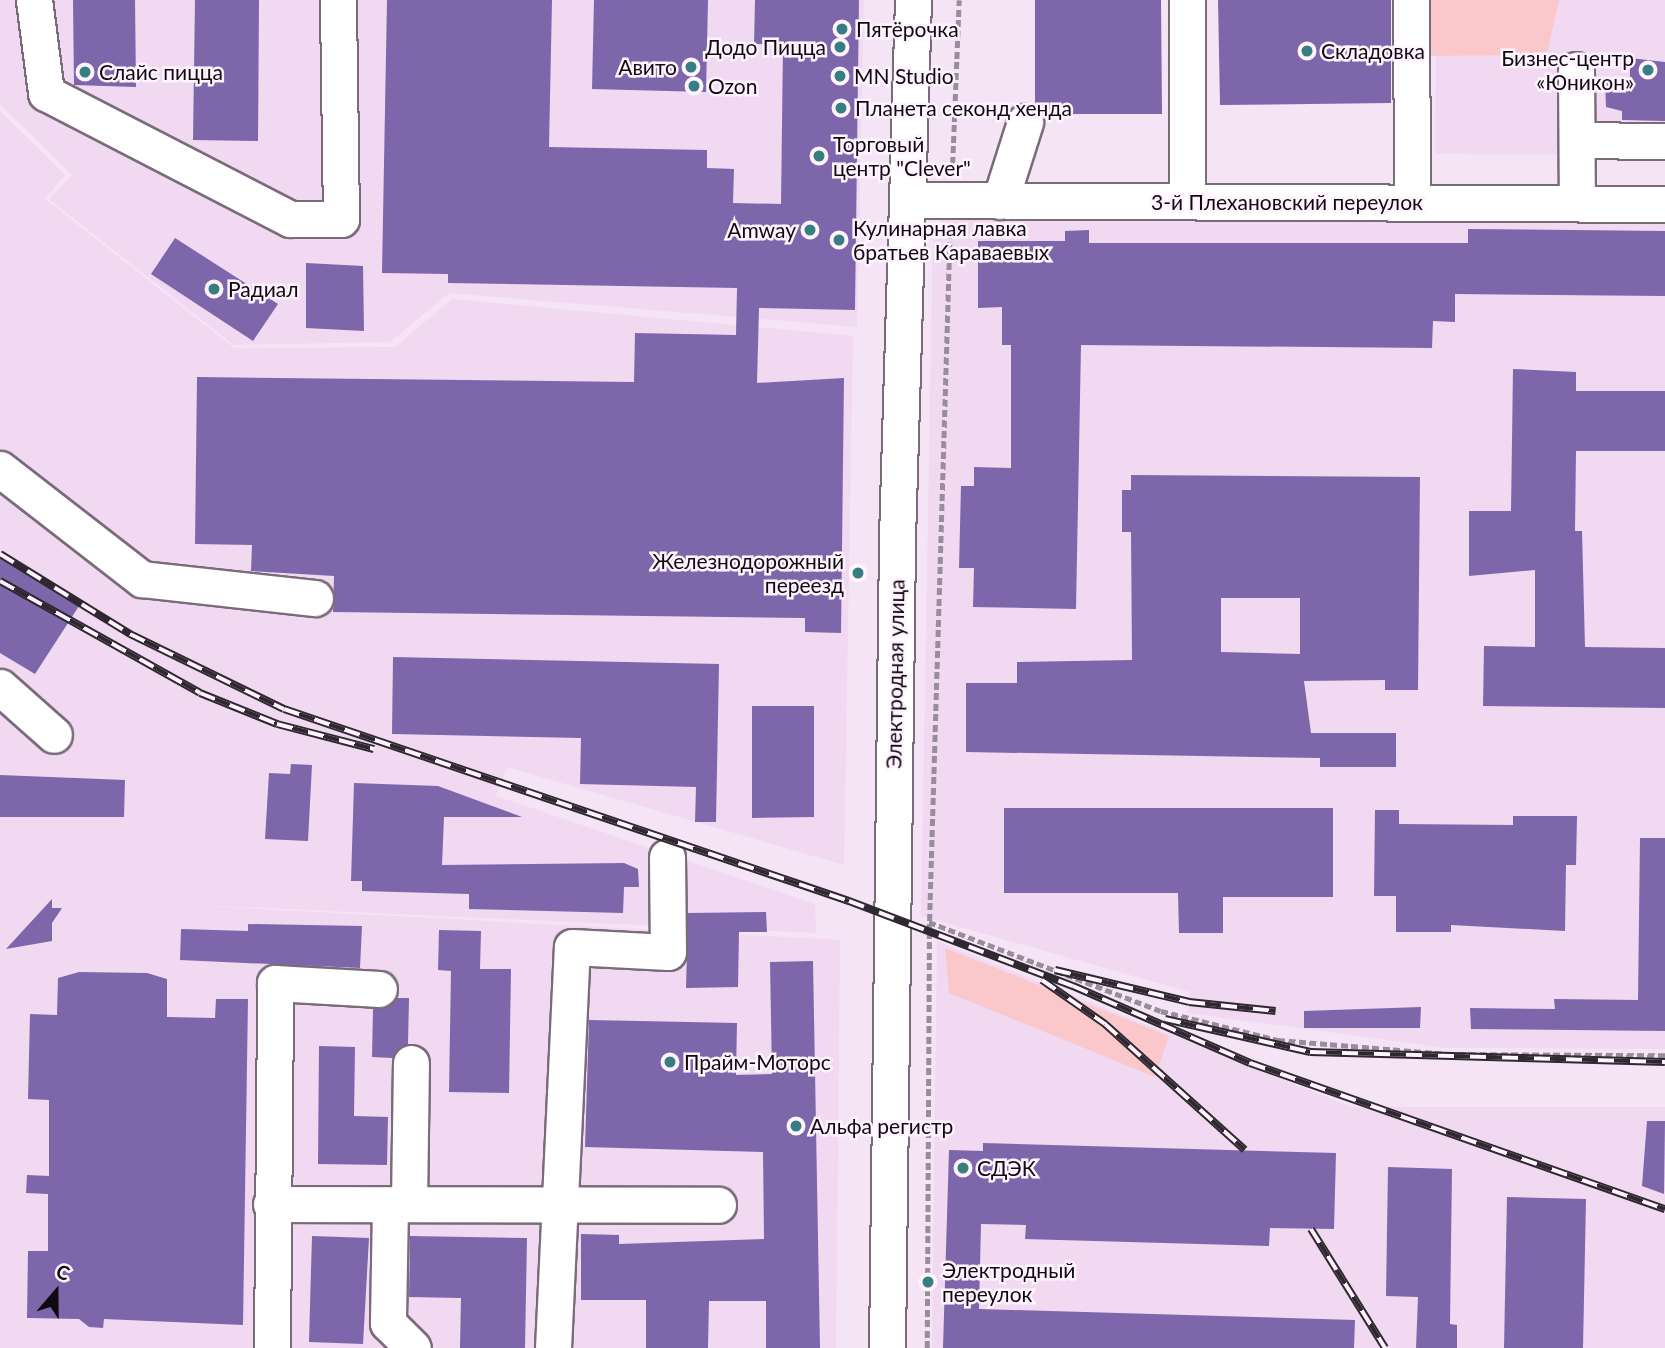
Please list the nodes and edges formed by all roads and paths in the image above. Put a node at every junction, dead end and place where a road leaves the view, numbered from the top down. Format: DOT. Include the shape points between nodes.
graph roads {
  1 [pos="34,0"];
  2 [pos="338,0"];
  3 [pos="913,0"];
  4 [pos="959,0"];
  5 [pos="1187,0"];
  6 [pos="1411,0"];
  7 [pos="1576,70"];
  8 [pos="1025,122"];
  9 [pos="1577,140"];
  10 [pos="1665,141"];
  11 [pos="952,183"];
  12 [pos="909,200"];
  13 [pos="1000,201"];
  14 [pos="1187,201"];
  15 [pos="1412,203"];
  16 [pos="1577,204"];
  17 [pos="1665,204"];
  18 [pos="950,218"];
  19 [pos="0,469"];
  20 [pos="314,598"];
  21 [pos="0,687"];
  22 [pos="54,735"];
  23 [pos="667,857"];
  24 [pos="929,922"];
  25 [pos="379,989"];
  26 [pos="1665,1055"];
  27 [pos="411,1063"];
  28 [pos="271,1205"];
  29 [pos="400,1205"];
  30 [pos="555,1205"];
  31 [pos="718,1205"];
  32 [pos="272,1348"];
  33 [pos="413,1348"];
  34 [pos="553,1348"];
  35 [pos="887,1348"];
  36 [pos="927,1348"];
  1 -- 2 [label="street" via="46,93 290,219 341,219"];
  3 -- 12 [label="street, Электродная улица"];
  4 -- 11 [label="path"];
  5 -- 14 [label="street"];
  6 -- 15 [label="street"];
  7 -- 9 [label="street"];
  8 -- 13 [label="street"];
  9 -- 10 [label="street"];
  9 -- 16 [label="street"];
  12 -- 13 [label="street, 3-й Плехановский переулок"];
  12 -- 35 [label="street, Электродная улица" via="888,1008"];
  13 -- 14 [label="street, 3-й Плехановский переулок"];
  14 -- 15 [label="street, 3-й Плехановский переулок"];
  15 -- 16 [label="street, 3-й Плехановский переулок"];
  16 -- 17 [label="street, 3-й Плехановский переулок"];
  18 -- 24 [label="path"];
  19 -- 20 [label="street" via="142,579"];
  21 -- 22 [label="street"];
  23 -- 30 [label="street" via="668,952 572,947"];
  24 -- 26 [label="path" via="1161,1011 1278,1040 1448,1054"];
  24 -- 36 [label="path"];
  25 -- 28 [label="street" via="275,984"];
  27 -- 29 [label="street"];
  28 -- 29 [label="street"];
  28 -- 32 [label="street"];
  29 -- 30 [label="street"];
  29 -- 33 [label="street" via="388,1323"];
  30 -- 31 [label="street"];
  30 -- 34 [label="street"];
}
